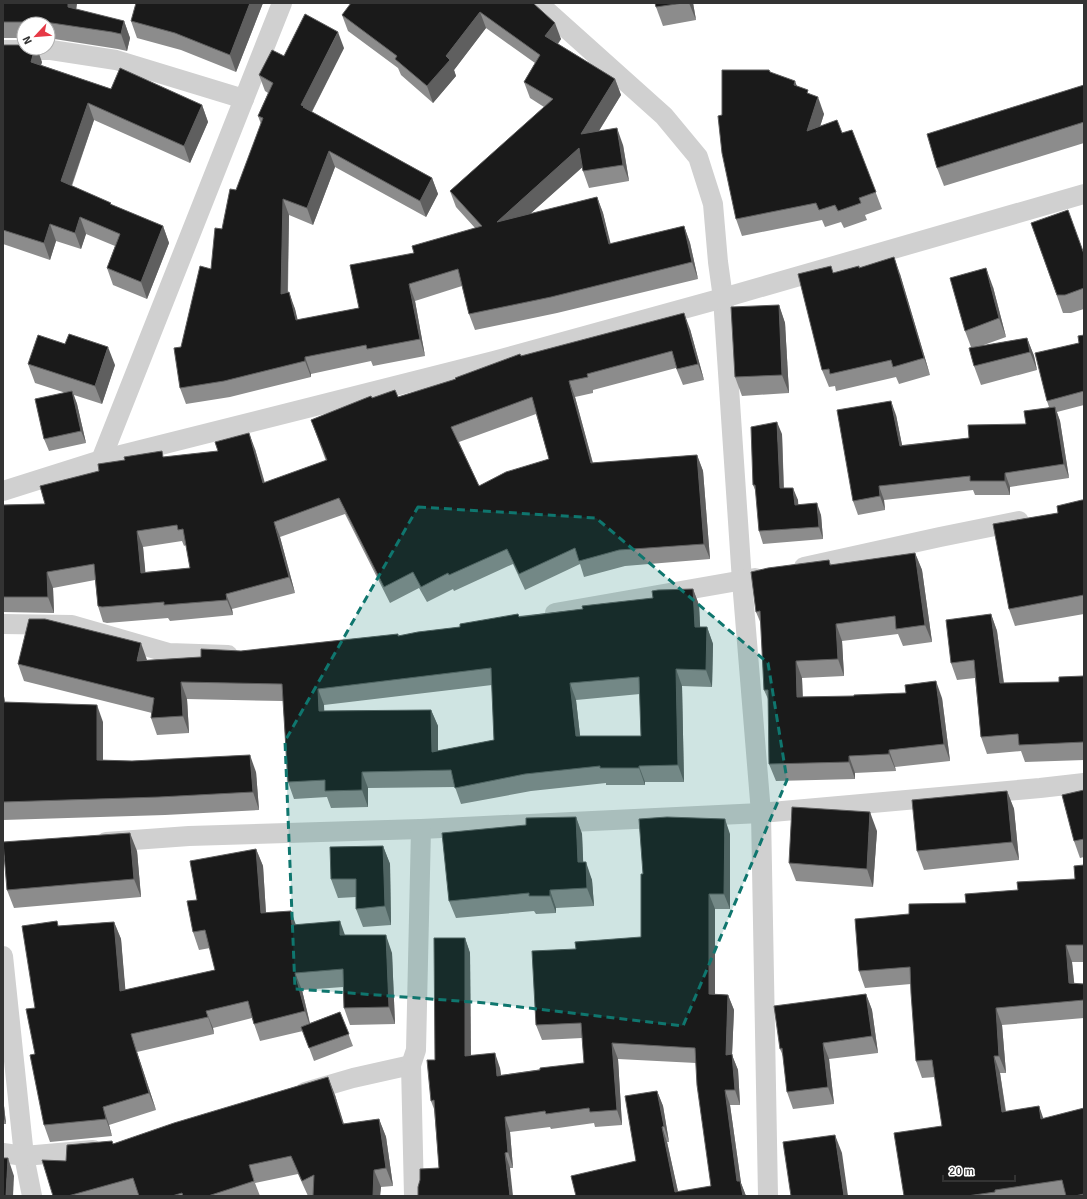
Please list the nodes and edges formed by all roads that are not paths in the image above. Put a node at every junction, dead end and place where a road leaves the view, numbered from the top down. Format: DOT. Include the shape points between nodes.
graph roads {
  1 [pos="282,3"];
  2 [pos="538,3"];
  3 [pos="3,50"];
  4 [pos="244,99"];
  5 [pos="1084,194"];
  6 [pos="723,298"];
  7 [pos="101,460"];
  8 [pos="3,491"];
  9 [pos="1039,517"];
  10 [pos="742,581"];
  11 [pos="541,616"];
  12 [pos="3,624"];
  13 [pos="246,656"];
  14 [pos="1084,783"];
  15 [pos="761,813"];
  16 [pos="421,829"];
  17 [pos="88,843"];
  18 [pos="3,956"];
  19 [pos="411,1065"];
  20 [pos="284,1098"];
  21 [pos="110,1148"];
  22 [pos="3,1153"];
  23 [pos="24,1156"];
  24 [pos="32,1196"];
  25 [pos="414,1196"];
  26 [pos="768,1196"];
  1 -- 4 [label="street"];
  2 -- 6 [label="street" via="664,116 698,157 713,204"];
  3 -- 4 [label="street" via="51,50 116,60"];
  4 -- 7 [label="street"];
  5 -- 6 [label="street"];
  6 -- 7 [label="street" via="494,361"];
  6 -- 10 [label="street"];
  7 -- 8 [label="street"];
  9 -- 10 [label="street" via="940,536"];
  10 -- 11 [label="street"];
  10 -- 15 [label="street"];
  12 -- 13 [label="street" via="72,625 169,653"];
  14 -- 15 [label="street"];
  15 -- 16 [label="street"];
  15 -- 26 [label="street"];
  16 -- 17 [label="street" via="190,836"];
  16 -- 19 [label="street" via="416,1050"];
  18 -- 23 [label="street"];
  19 -- 20 [label="street" via="353,1078"];
  19 -- 25 [label="street"];
  21 -- 23 [label="street"];
  22 -- 23 [label="street"];
  23 -- 24 [label="street"];
}
